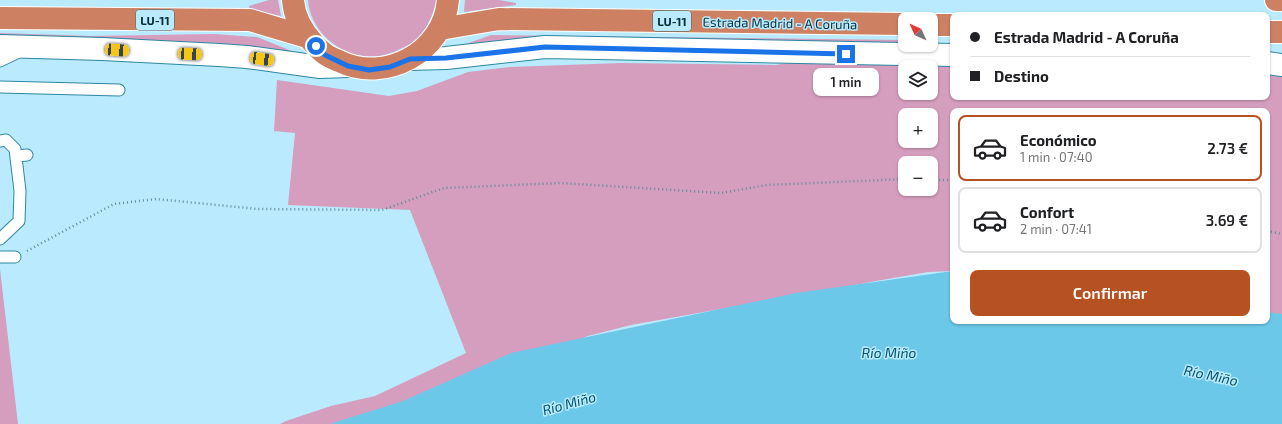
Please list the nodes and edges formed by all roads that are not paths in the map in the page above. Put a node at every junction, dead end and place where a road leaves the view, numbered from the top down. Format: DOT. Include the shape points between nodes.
graph roads {
  1 [pos="293,0"];
  2 [pos="448,0"];
  3 [pos="1276,0"];
  4 [pos="1282,0"];
  5 [pos="0,18"];
  6 [pos="898,24"];
  7 [pos="938,25"];
  8 [pos="950,25"];
  9 [pos="440,29"];
  10 [pos="1270,32"];
  11 [pos="1282,32"];
  12 [pos="307,37"];
  13 [pos="0,46"];
  14 [pos="30,47"];
  15 [pos="950,55"];
  16 [pos="410,59"];
  17 [pos="0,61"];
  18 [pos="1270,63"];
  19 [pos="1282,64"];
  20 [pos="348,66"];
  21 [pos="0,87"];
  22 [pos="119,90"];
  23 [pos="0,141"];
  24 [pos="0,239"];
  25 [pos="0,257"];
  26 [pos="14,257"];
  1 -- 12 [label="highway, LU-11" via="298,20"];
  2 -- 9 [label="highway, LU-11" via="448,8"];
  3 -- 4 [label="highway"];
  5 -- 12 [label="highway, LU-11" via="250,20"];
  6 -- 9 [label="highway, Estrada Madrid - A Coruña / LU-11" via="498,19"];
  7 -- 8 [label="highway"];
  9 -- 16 [label="highway, LU-11" via="427,46"];
  10 -- 11 [label="highway"];
  12 -- 20 [label="highway, LU-11" via="325,55"];
  13 -- 14 [label="street"];
  14 -- 17 [label="lane"];
  14 -- 20 [label="street" via="247,57 320,67"];
  15 -- 16 [label="street" via="545,47 446,58"];
  16 -- 20 [label="highway, LU-11" via="390,67 369,70"];
  18 -- 19 [label="street"];
  21 -- 22 [label="lane"];
  23 -- 24 [label="lane" via="6,140 22,155 19,221"];
  25 -- 26 [label="lane"];
}
